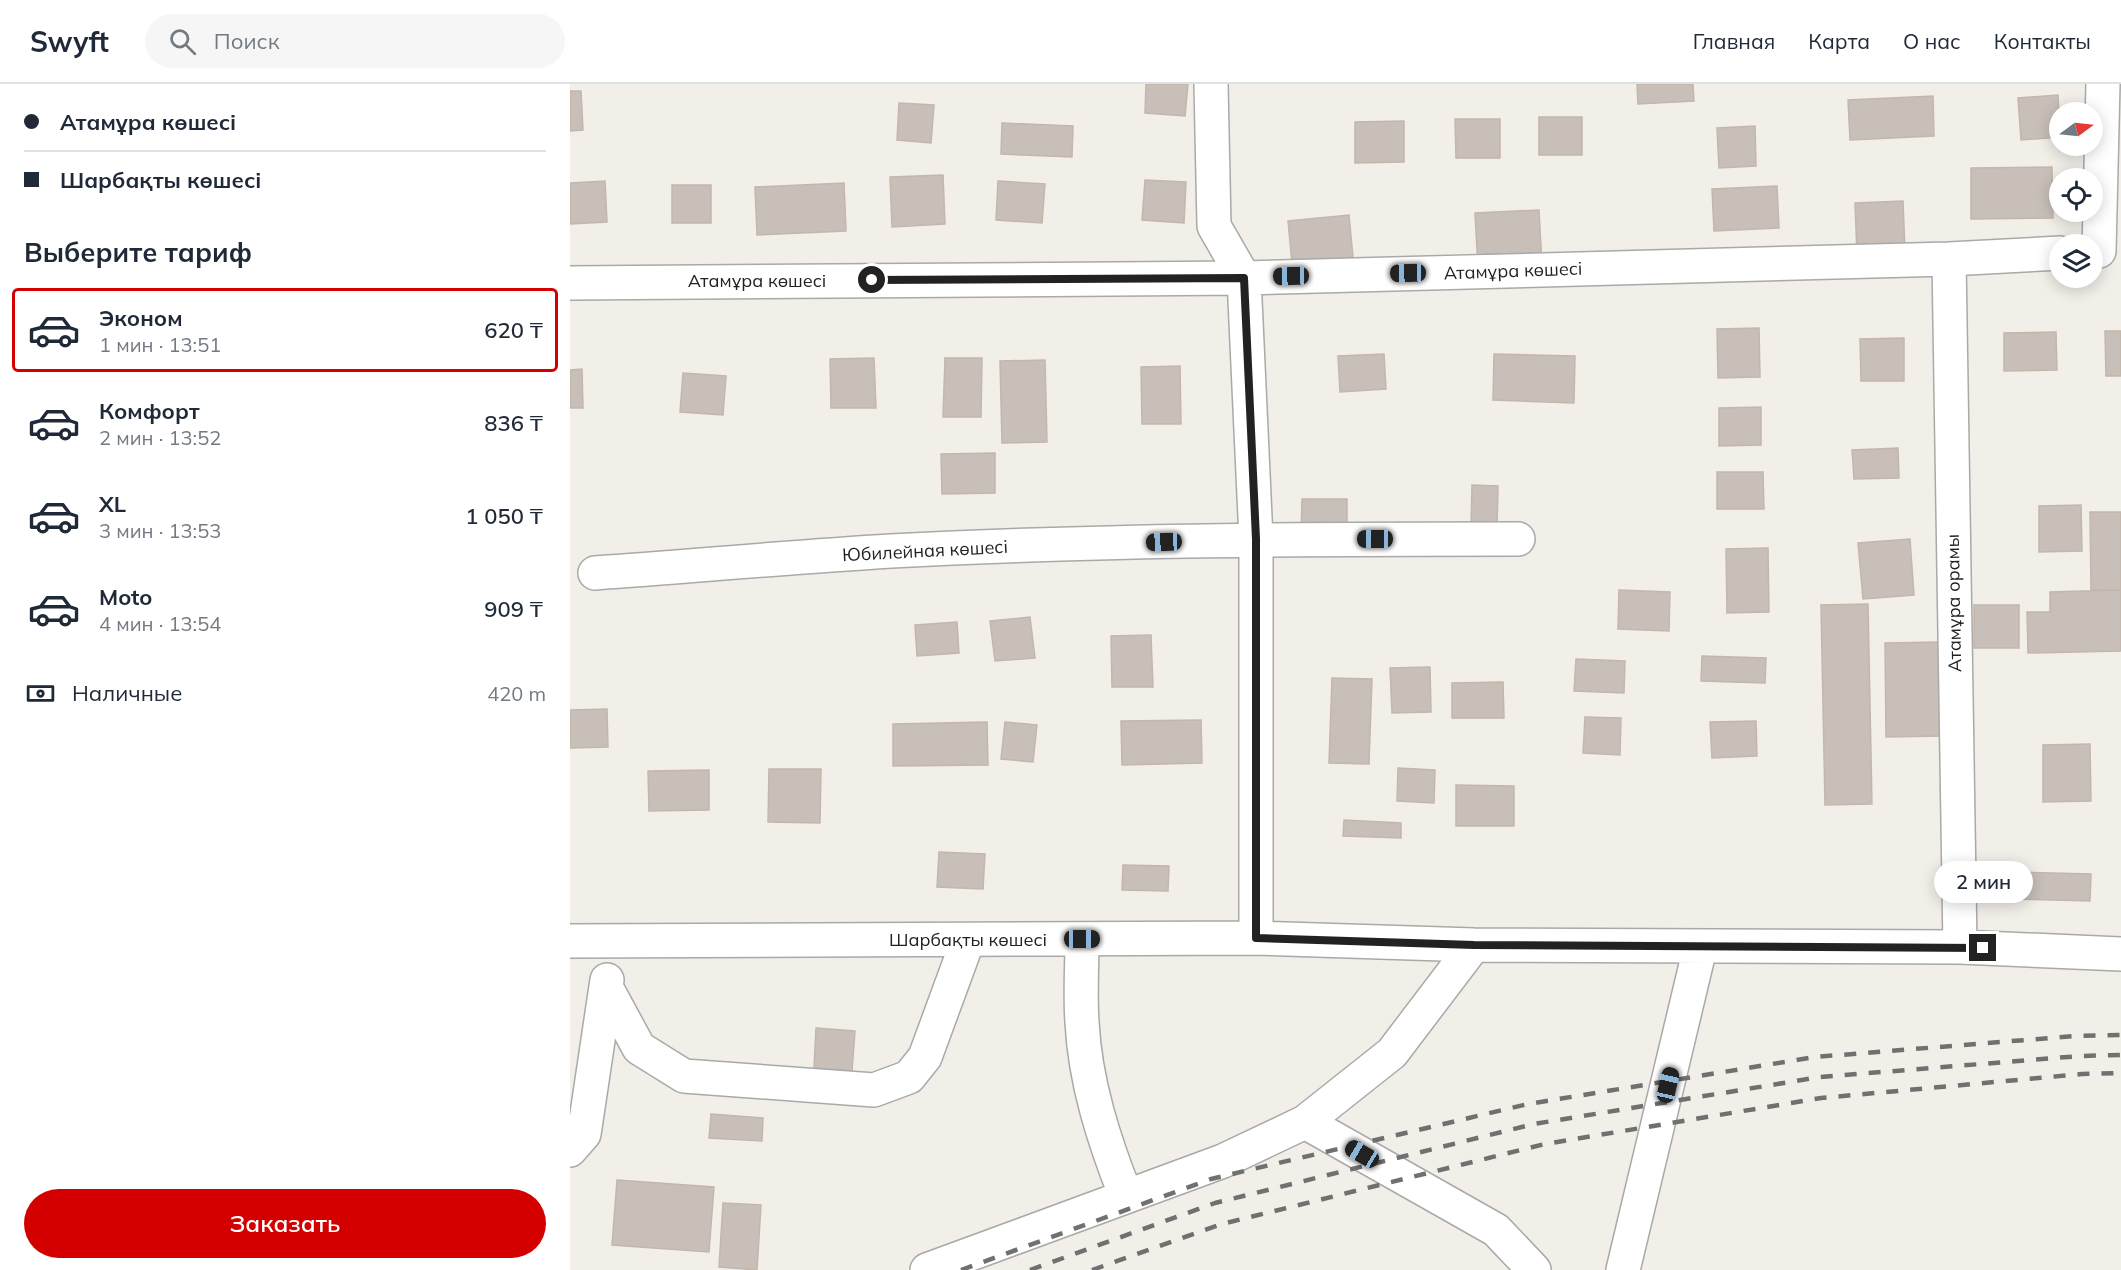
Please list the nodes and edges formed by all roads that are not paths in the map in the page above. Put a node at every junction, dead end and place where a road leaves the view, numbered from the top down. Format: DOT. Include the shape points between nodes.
graph roads {
  1 [pos="1211,84"];
  2 [pos="2103,84"];
  3 [pos="2104,252"];
  4 [pos="2049,254"];
  5 [pos="1949,259"];
  6 [pos="1244,278"];
  7 [pos="570,283"];
  8 [pos="1256,539"];
  9 [pos="1518,539"];
  10 [pos="595,573"];
  11 [pos="1256,938"];
  12 [pos="1082,939"];
  13 [pos="969,940"];
  14 [pos="570,942"];
  15 [pos="613,942"];
  16 [pos="1474,945"];
  17 [pos="1960,947"];
  18 [pos="1700,948"];
  19 [pos="2121,954"];
  20 [pos="606,987"];
  21 [pos="1305,1122"];
  22 [pos="570,1150"];
  23 [pos="1126,1196"];
  24 [pos="927,1270"];
  25 [pos="1534,1270"];
  26 [pos="1623,1270"];
  1 -- 6 [label="street" via="1214,226"];
  2 -- 3 [label="street"];
  4 -- 5 [label="street, Атамұра көшесі"];
  5 -- 6 [label="street, Атамұра көшесі"];
  5 -- 17 [label="street, Атамұра орамы"];
  6 -- 7 [label="street, Атамұра көшесі"];
  6 -- 8 [label="street"];
  8 -- 9 [label="street, Юбилейная көшесі"];
  8 -- 10 [label="street, Юбилейная көшесі" via="902,551"];
  8 -- 11 [label="street"];
  11 -- 12 [label="street, Шарбақты көшесі"];
  11 -- 16 [label="street, Шарбақты көшесі"];
  12 -- 13 [label="street, Шарбақты көшесі"];
  12 -- 23 [label="street" via="1082,1024 1092,1085 1105,1143"];
  13 -- 15 [label="street, Шарбақты көшесі"];
  13 -- 20 [label="street" via="925,1057 909,1077 874,1090 684,1076 639,1048"];
  14 -- 15 [label="street, Шарбақты көшесі"];
  15 -- 20 [label="street"];
  16 -- 18 [label="street, Шарбақты көшесі"];
  16 -- 21 [label="street" via="1392,1053"];
  17 -- 18 [label="street, Шарбақты көшесі"];
  17 -- 19 [label="street, Шарбақты көшесі"];
  18 -- 26 [label="street"];
  20 -- 22 [label="street" via="584,1134"];
  21 -- 23 [label="street" via="1223,1161"];
  21 -- 25 [label="street" via="1496,1230"];
  23 -- 24 [label="street"];
}
